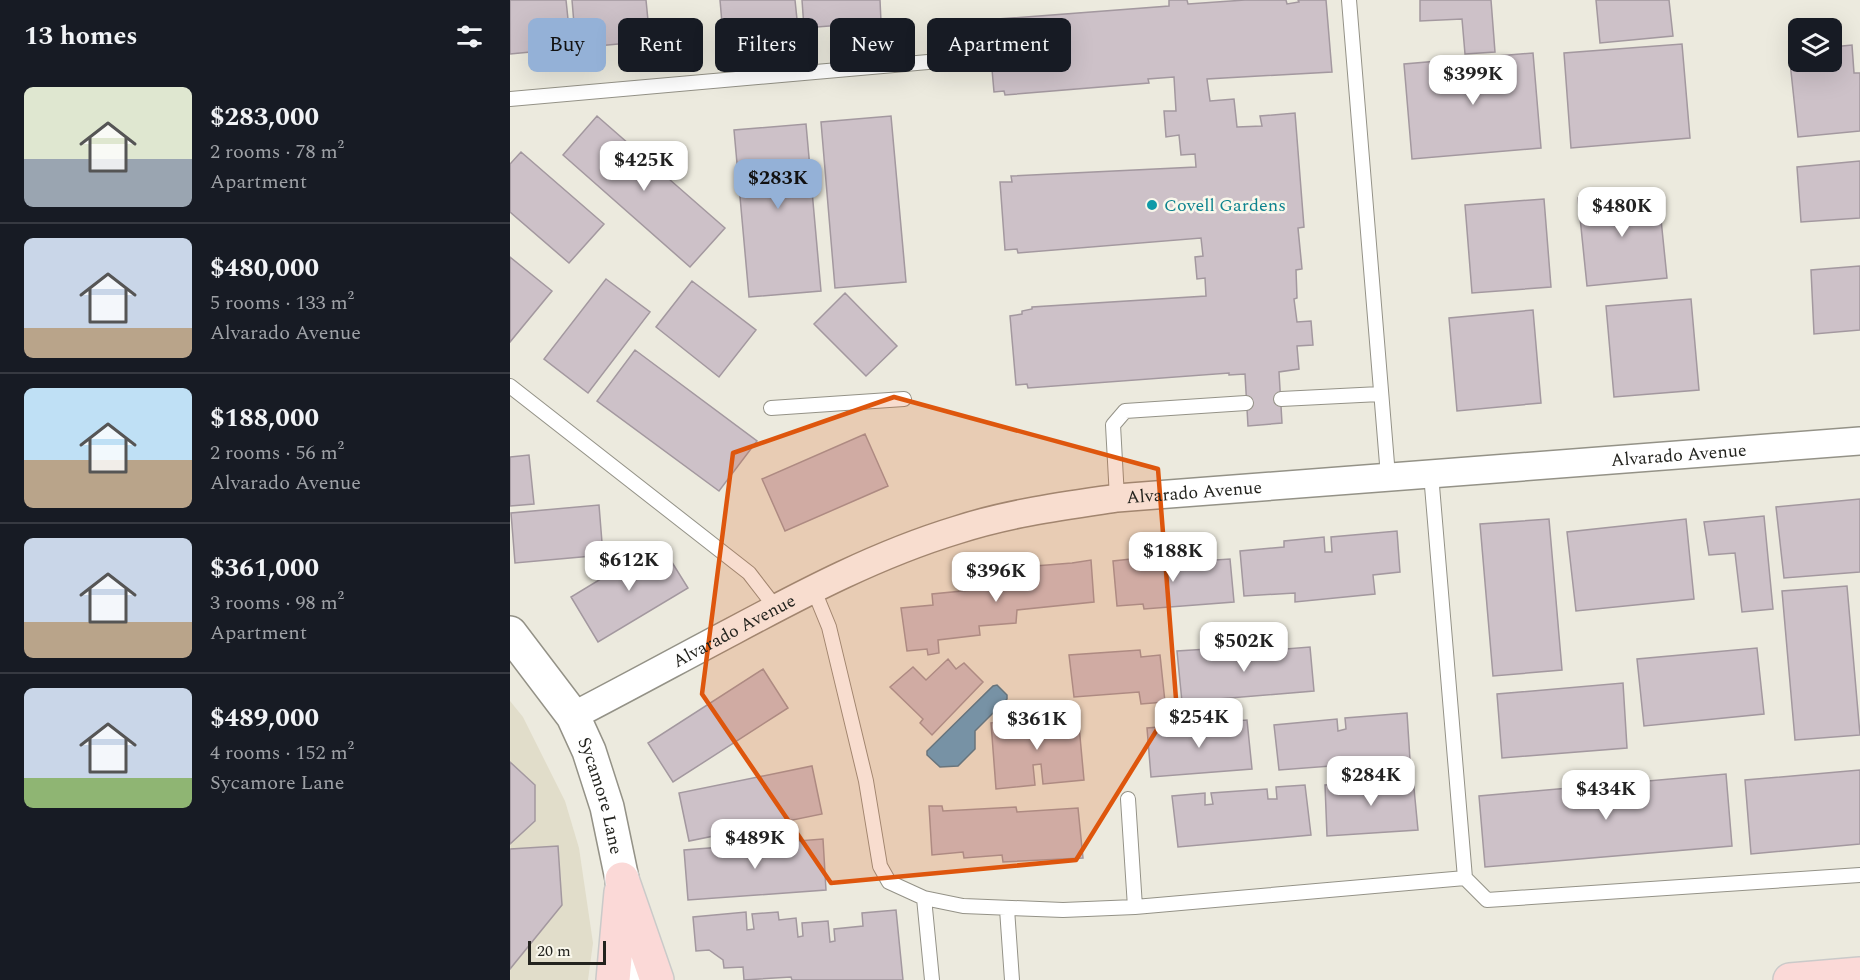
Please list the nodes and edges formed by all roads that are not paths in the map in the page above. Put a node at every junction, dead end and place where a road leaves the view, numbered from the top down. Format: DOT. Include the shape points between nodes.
graph roads {
  1 [pos="1349,0"];
  2 [pos="927,63"];
  3 [pos="510,99"];
  4 [pos="510,386"];
  5 [pos="1380,394"];
  6 [pos="904,399"];
  7 [pos="1281,399"];
  8 [pos="1246,403"];
  9 [pos="771,408"];
  10 [pos="1860,441"];
  11 [pos="1431,474"];
  12 [pos="1388,477"];
  13 [pos="1117,498"];
  14 [pos="813,588"];
  15 [pos="776,608"];
  16 [pos="510,633"];
  17 [pos="573,716"];
  18 [pos="1128,799"];
  19 [pos="1860,875"];
  20 [pos="1465,878"];
  21 [pos="622,879"];
  22 [pos="924,898"];
  23 [pos="1136,907"];
  24 [pos="1007,909"];
  25 [pos="1860,974"];
  26 [pos="613,980"];
  27 [pos="632,980"];
  28 [pos="657,980"];
  29 [pos="932,980"];
  30 [pos="1012,980"];
  31 [pos="1790,980"];
  1 -- 5 [label="lane"];
  2 -- 3 [label="lane"];
  4 -- 15 [label="lane" via="749,573"];
  5 -- 7 [label="lane"];
  5 -- 12 [label="lane"];
  6 -- 9 [label="lane"];
  8 -- 13 [label="lane" via="1125,411 1113,425"];
  10 -- 11 [label="street, Alvarado Avenue"];
  11 -- 12 [label="street, Alvarado Avenue"];
  11 -- 20 [label="lane"];
  12 -- 13 [label="street, Alvarado Avenue"];
  13 -- 14 [label="street, Alvarado Avenue" via="1046,508 955,530"];
  14 -- 15 [label="street, Alvarado Avenue"];
  14 -- 22 [label="lane" via="829,627 866,781 880,866 889,882"];
  15 -- 17 [label="street, Alvarado Avenue"];
  16 -- 17 [label="street, Sycamore Lane"];
  17 -- 21 [label="street, Sycamore Lane" via="607,807"];
  18 -- 23 [label="lane"];
  19 -- 20 [label="lane" via="1487,900"];
  20 -- 23 [label="lane"];
  21 -- 26 [label="main road"];
  21 -- 27 [label="street, Sycamore Lane"];
  21 -- 28 [label="main road"];
  22 -- 24 [label="lane"];
  22 -- 29 [label="lane"];
  23 -- 24 [label="lane"];
  24 -- 30 [label="lane"];
  25 -- 31 [label="main road"];
}
